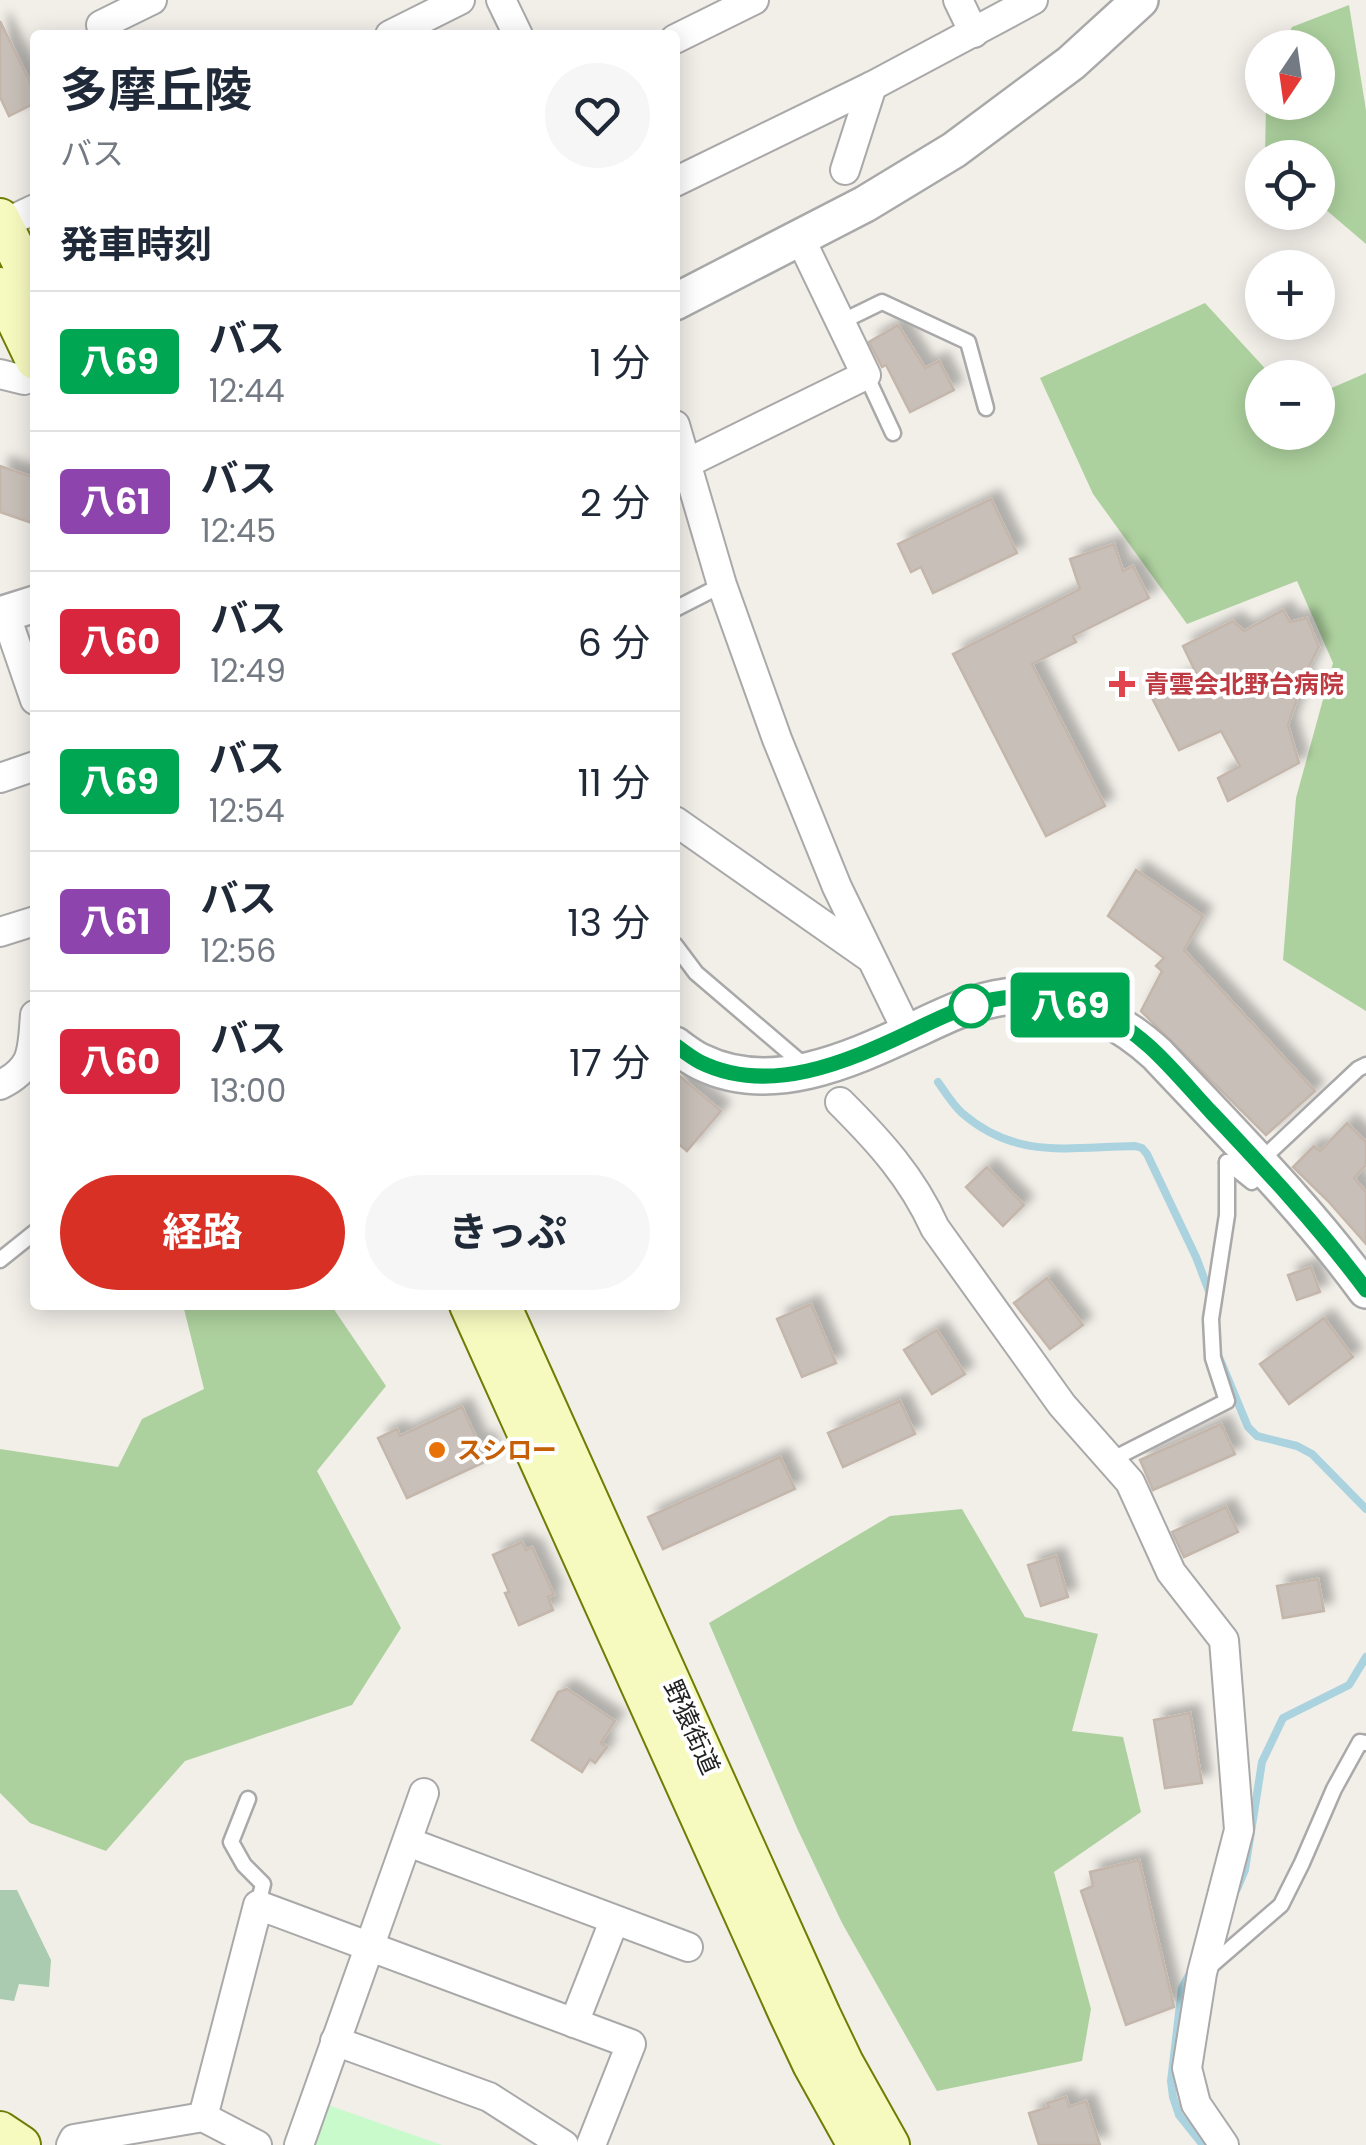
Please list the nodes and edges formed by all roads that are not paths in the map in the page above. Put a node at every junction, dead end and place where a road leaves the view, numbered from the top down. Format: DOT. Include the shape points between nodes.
graph roads {
  1 [pos="152,0"];
  2 [pos="460,0"];
  3 [pos="501,0"];
  4 [pos="754,0"];
  5 [pos="958,0"];
  6 [pos="1032,0"];
  7 [pos="1140,0"];
  8 [pos="98,20"];
  9 [pos="400,30"];
  10 [pos="516,30"];
  11 [pos="974,33"];
  12 [pos="680,37"];
  13 [pos="872,86"];
  14 [pos="845,170"];
  15 [pos="680,180"];
  16 [pos="13,217"];
  17 [pos="800,238"];
  18 [pos="30,273"];
  19 [pos="0,288"];
  20 [pos="680,299"];
  21 [pos="841,322"];
  22 [pos="30,350"];
  23 [pos="0,374"];
  24 [pos="866,375"];
  25 [pos="30,378"];
  26 [pos="986,408"];
  27 [pos="893,433"];
  28 [pos="681,466"];
  29 [pos="722,584"];
  30 [pos="680,606"];
  31 [pos="10,608"];
  32 [pos="30,682"];
  33 [pos="30,768"];
  34 [pos="0,778"];
  35 [pos="680,824"];
  36 [pos="30,923"];
  37 [pos="0,932"];
  38 [pos="680,952"];
  39 [pos="870,958"];
  40 [pos="908,1033"];
  41 [pos="680,1048"];
  42 [pos="30,1058"];
  43 [pos="1366,1065"];
  44 [pos="809,1070"];
  45 [pos="0,1085"];
  46 [pos="840,1102"];
  47 [pos="1265,1181"];
  48 [pos="30,1236"];
  49 [pos="0,1260"];
  50 [pos="1366,1290"];
  51 [pos="471,1310"];
  52 [pos="502,1310"];
  53 [pos="1111,1460"];
  54 [pos="1366,1743"];
  55 [pos="424,1794"];
  56 [pos="248,1799"];
  57 [pos="408,1842"];
  58 [pos="258,1905"];
  59 [pos="614,1921"];
  60 [pos="370,1946"];
  61 [pos="688,1948"];
  62 [pos="1202,1969"];
  63 [pos="574,2023"];
  64 [pos="335,2041"];
  65 [pos="203,2118"];
  66 [pos="0,2131"];
  67 [pos="20,2145"];
  68 [pos="71,2145"];
  69 [pos="256,2145"];
  70 [pos="299,2145"];
  71 [pos="564,2145"];
  72 [pos="591,2145"];
  73 [pos="856,2145"];
  74 [pos="890,2145"];
  75 [pos="1224,2145"];
  1 -- 8 [label="street"];
  2 -- 9 [label="street"];
  3 -- 10 [label="street"];
  4 -- 12 [label="street"];
  5 -- 11 [label="street"];
  6 -- 11 [label="street"];
  7 -- 17 [label="street" via="1071,63 954,150"];
  11 -- 13 [label="street"];
  13 -- 14 [label="street"];
  13 -- 15 [label="street"];
  16 -- 18 [label="main road"];
  17 -- 20 [label="street"];
  17 -- 21 [label="street"];
  19 -- 22 [label="main road"];
  21 -- 24 [label="street"];
  21 -- 26 [label="lane" via="882,302 968,342"];
  23 -- 25 [label="street"];
  24 -- 27 [label="lane"];
  24 -- 28 [label="street"];
  28 -- 29 [label="street"];
  29 -- 30 [label="lane"];
  29 -- 39 [label="street" via="777,739"];
  31 -- 32 [label="street"];
  33 -- 34 [label="street"];
  35 -- 39 [label="street"];
  36 -- 37 [label="street"];
  38 -- 44 [label="lane"];
  39 -- 40 [label="street"];
  40 -- 44 [label="street"];
  40 -- 47 [label="street" via="1004,998 1086,1008 1138,1036"];
  41 -- 44 [label="street" via="730,1072 771,1076"];
  42 -- 45 [label="street" via="20,1076"];
  43 -- 47 [label="lane"];
  46 -- 53 [label="street" via="905,1174 935,1228 1062,1406"];
  47 -- 50 [label="street" via="1320,1230"];
  47 -- 53 [label="lane" via="1227,1162 1227,1214 1211,1319 1213,1358 1228,1401"];
  48 -- 49 [label="lane"];
  51 -- 73 [label="main road, 野猿街道" via="788,2014"];
  52 -- 74 [label="main road, 野猿街道" via="821,2015"];
  53 -- 62 [label="street" via="1130,1482 1172,1572 1224,1640 1239,1830"];
  54 -- 62 [label="lane" via="1360,1742 1334,1788 1280,1905"];
  55 -- 57 [label="street"];
  56 -- 58 [label="lane" via="231,1842 263,1884"];
  57 -- 59 [label="street"];
  57 -- 60 [label="street"];
  58 -- 60 [label="street"];
  58 -- 65 [label="street"];
  59 -- 61 [label="street"];
  59 -- 63 [label="street"];
  60 -- 63 [label="street"];
  60 -- 64 [label="street"];
  62 -- 75 [label="street" via="1187,2068 1196,2104"];
  63 -- 72 [label="street" via="631,2044"];
  64 -- 70 [label="street"];
  64 -- 71 [label="street" via="489,2096"];
  65 -- 68 [label="street" via="74,2139"];
  65 -- 69 [label="street"];
  66 -- 67 [label="main road"];
}
